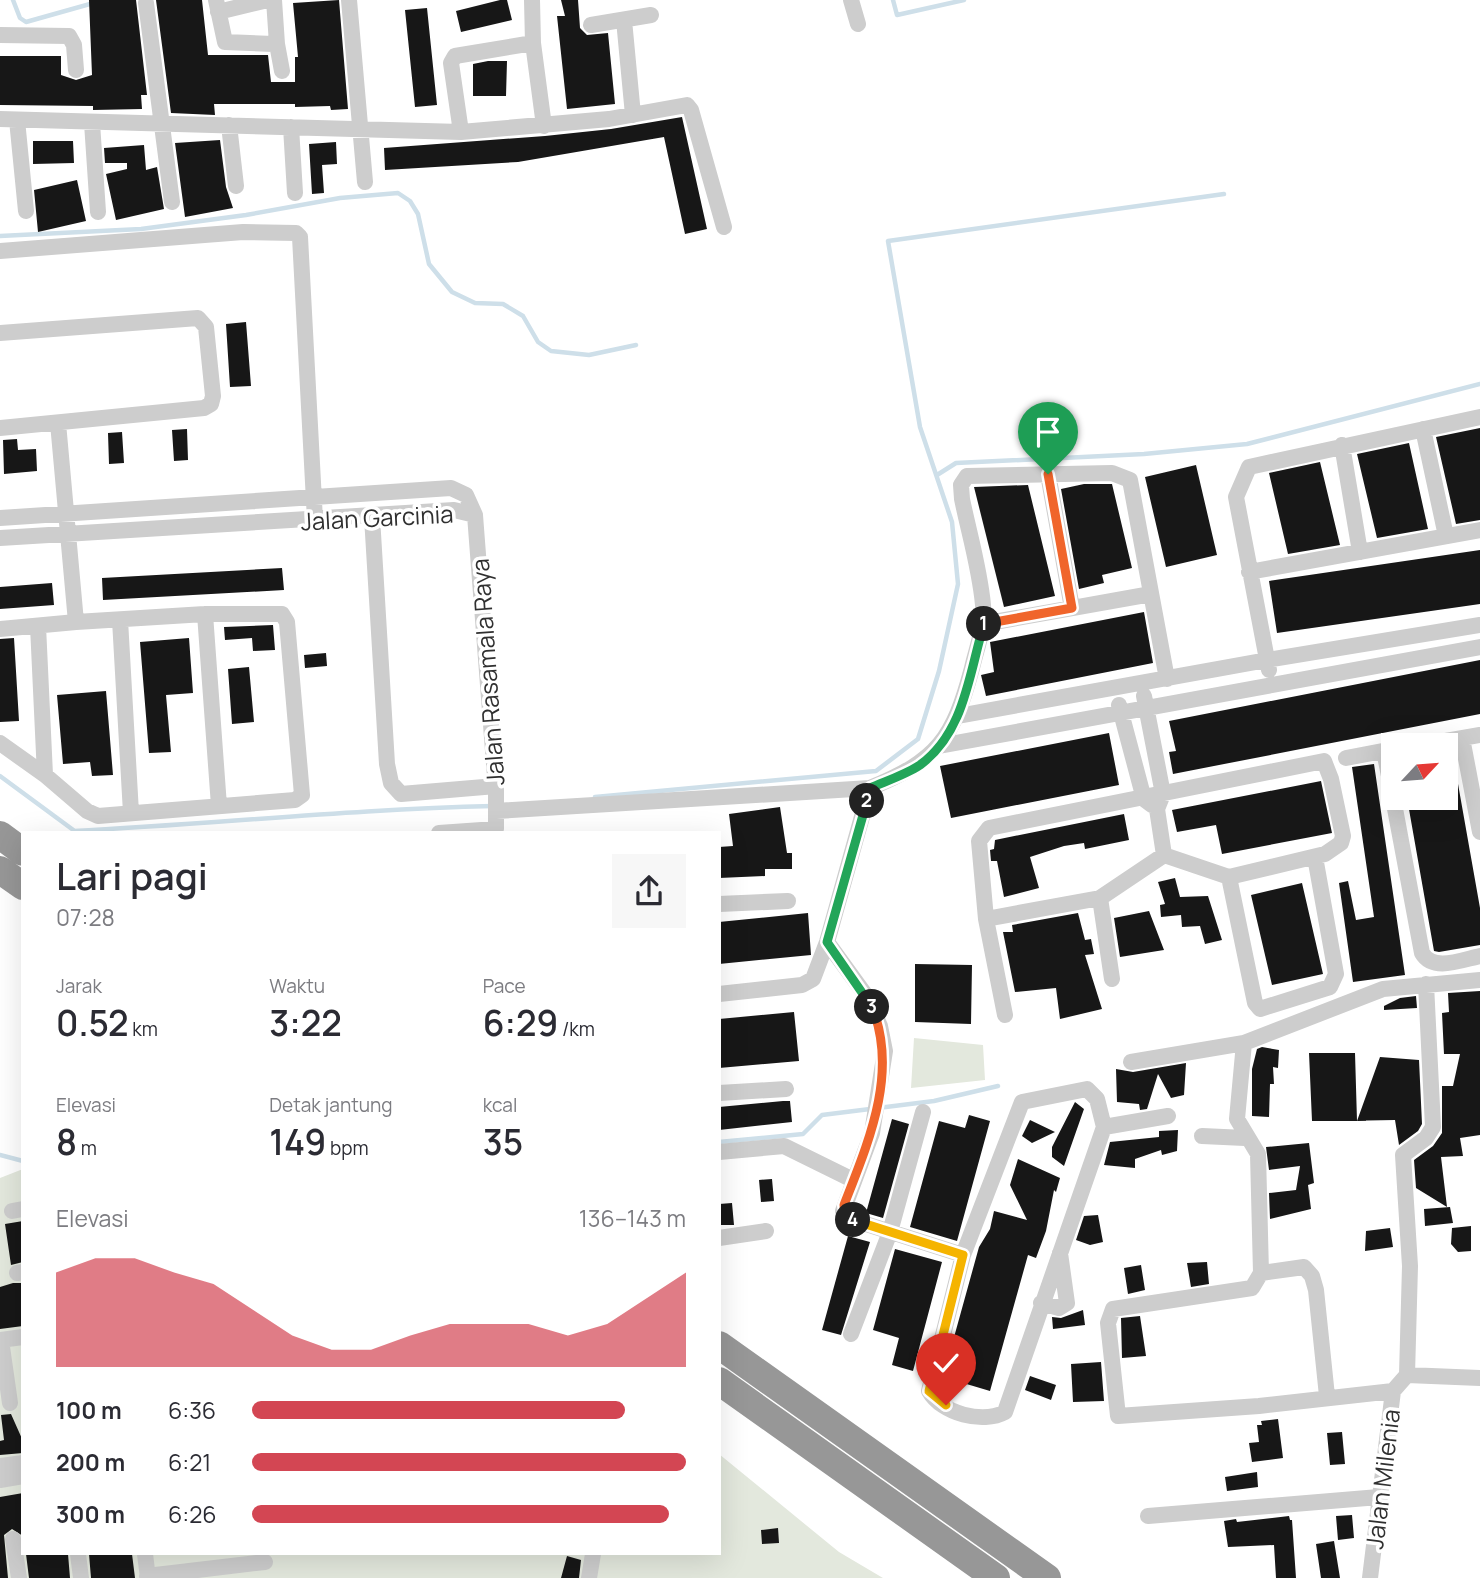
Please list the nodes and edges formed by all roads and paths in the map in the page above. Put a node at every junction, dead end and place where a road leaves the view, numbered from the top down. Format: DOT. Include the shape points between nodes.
graph roads {
  1 [pos="268,0"];
  2 [pos="274,0"];
  3 [pos="349,0"];
  4 [pos="532,0"];
  5 [pos="851,0"];
  6 [pos="146,3"];
  7 [pos="217,6"];
  8 [pos="651,15"];
  9 [pos="624,20"];
  10 [pos="858,24"];
  11 [pos="591,25"];
  12 [pos="0,35"];
  13 [pos="533,43"];
  14 [pos="277,44"];
  15 [pos="76,70"];
  16 [pos="282,71"];
  17 [pos="633,115"];
  18 [pos="0,119"];
  19 [pos="18,120"];
  20 [pos="92,123"];
  21 [pos="163,123"];
  22 [pos="229,125"];
  23 [pos="544,126"];
  24 [pos="291,127"];
  25 [pos="358,128"];
  26 [pos="461,132"];
  27 [pos="365,182"];
  28 [pos="236,186"];
  29 [pos="295,192"];
  30 [pos="172,202"];
  31 [pos="26,211"];
  32 [pos="98,212"];
  33 [pos="724,227"];
  34 [pos="0,251"];
  35 [pos="0,333"];
  36 [pos="1480,417"];
  37 [pos="58,423"];
  38 [pos="0,428"];
  39 [pos="1423,429"];
  40 [pos="1342,445"];
  41 [pos="1048,474"];
  42 [pos="313,497"];
  43 [pos="475,514"];
  44 [pos="67,516"];
  45 [pos="372,517"];
  46 [pos="0,518"];
  47 [pos="315,520"];
  48 [pos="1480,530"];
  49 [pos="69,534"];
  50 [pos="1446,536"];
  51 [pos="0,538"];
  52 [pos="1360,552"];
  53 [pos="1249,572"];
  54 [pos="1151,594"];
  55 [pos="1072,608"];
  56 [pos="205,614"];
  57 [pos="120,620"];
  58 [pos="76,622"];
  59 [pos="983,624"];
  60 [pos="1480,625"];
  61 [pos="38,626"];
  62 [pos="0,629"];
  63 [pos="1480,647"];
  64 [pos="1267,660"];
  65 [pos="1167,679"];
  66 [pos="1141,684"];
  67 [pos="1270,684"];
  68 [pos="1116,688"];
  69 [pos="1146,707"];
  70 [pos="1121,713"];
  71 [pos="958,716"];
  72 [pos="1480,735"];
  73 [pos="1462,738"];
  74 [pos="1458,739"];
  75 [pos="0,743"];
  76 [pos="940,746"];
  77 [pos="1381,751"];
  78 [pos="1346,758"];
  79 [pos="44,775"];
  80 [pos="496,788"];
  81 [pos="870,788"];
  82 [pos="1154,800"];
  83 [pos="219,806"];
  84 [pos="496,809"];
  85 [pos="1395,810"];
  86 [pos="131,813"];
  87 [pos="468,831"];
  88 [pos="1480,832"];
  89 [pos="0,835"];
  90 [pos="21,851"];
  91 [pos="1164,855"];
  92 [pos="1315,857"];
  93 [pos="0,870"];
  94 [pos="1229,877"];
  95 [pos="21,885"];
  96 [pos="1100,898"];
  97 [pos="788,901"];
  98 [pos="721,904"];
  99 [pos="986,919"];
  100 [pos="827,942"];
  101 [pos="1480,956"];
  102 [pos="1112,978"];
  103 [pos="1480,980"];
  104 [pos="1426,984"];
  105 [pos="721,993"];
  106 [pos="1005,1015"];
  107 [pos="1244,1043"];
  108 [pos="1131,1062"];
  109 [pos="786,1089"];
  110 [pos="721,1093"];
  111 [pos="923,1112"];
  112 [pos="1168,1116"];
  113 [pos="1104,1127"];
  114 [pos="1202,1136"];
  115 [pos="1245,1138"];
  116 [pos="721,1152"];
  117 [pos="853,1181"];
  118 [pos="766,1231"];
  119 [pos="890,1231"];
  120 [pos="721,1238"];
  121 [pos="1060,1251"];
  122 [pos="963,1255"];
  123 [pos="1261,1273"];
  124 [pos="1041,1303"];
  125 [pos="851,1334"];
  126 [pos="21,1337"];
  127 [pos="1,1340"];
  128 [pos="721,1346"];
  129 [pos="1407,1375"];
  130 [pos="1480,1378"];
  131 [pos="721,1382"];
  132 [pos="1393,1391"];
  133 [pos="1327,1396"];
  134 [pos="11,1403"];
  135 [pos="21,1463"];
  136 [pos="0,1466"];
  137 [pos="21,1476"];
  138 [pos="0,1480"];
  139 [pos="1380,1497"];
  140 [pos="1148,1516"];
  141 [pos="12,1539"];
  142 [pos="78,1555"];
  143 [pos="145,1555"];
  144 [pos="593,1555"];
  145 [pos="265,1562"];
  146 [pos="148,1577"];
  147 [pos="19,1578"];
  148 [pos="81,1578"];
  149 [pos="589,1578"];
  150 [pos="996,1578"];
  151 [pos="1047,1578"];
  152 [pos="1370,1578"];
  1 -- 7 [label="street"];
  2 -- 14 [label="street"];
  3 -- 25 [label="street"];
  4 -- 13 [label="street"];
  5 -- 10 [label="street"];
  6 -- 21 [label="street"];
  7 -- 14 [label="street" via="226,43"];
  8 -- 9 [label="street"];
  9 -- 11 [label="street"];
  9 -- 17 [label="street"];
  12 -- 15 [label="street" via="69,36"];
  13 -- 23 [label="street"];
  13 -- 26 [label="street" via="454,56 451,63"];
  14 -- 16 [label="street"];
  17 -- 23 [label="street"];
  17 -- 33 [label="street" via="682,105 691,110"];
  18 -- 19 [label="street"];
  19 -- 20 [label="street"];
  19 -- 31 [label="street"];
  20 -- 21 [label="street"];
  20 -- 32 [label="street"];
  21 -- 22 [label="street"];
  21 -- 30 [label="street"];
  22 -- 24 [label="street"];
  22 -- 28 [label="street"];
  23 -- 26 [label="street"];
  24 -- 25 [label="street"];
  24 -- 29 [label="street"];
  25 -- 26 [label="street"];
  25 -- 27 [label="street"];
  34 -- 42 [label="street" via="243,232 296,233 300,237"];
  35 -- 37 [label="street" via="198,318 206,327 211,404"];
  36 -- 39 [label="street"];
  37 -- 38 [label="street"];
  37 -- 44 [label="street"];
  39 -- 40 [label="street"];
  39 -- 50 [label="street"];
  40 -- 52 [label="street"];
  40 -- 53 [label="street" via="1249,467 1237,497"];
  41 -- 54 [label="street" via="1112,473 1130,480"];
  41 -- 55 [label="street"];
  41 -- 59 [label="street" via="963,479 962,499"];
  42 -- 43 [label="street, Jalan Garcinia" via="451,488 466,495"];
  42 -- 44 [label="street, Jalan Garcinia"];
  42 -- 47 [label="street"];
  43 -- 45 [label="street, Jalan Garcinia" via="454,510"];
  43 -- 80 [label="street, Jalan Rasamala Raya"];
  44 -- 46 [label="street, Jalan Garcinia"];
  44 -- 49 [label="street"];
  45 -- 47 [label="street, Jalan Garcinia"];
  45 -- 80 [label="street" via="391,783 401,794"];
  47 -- 49 [label="street, Jalan Garcinia"];
  48 -- 50 [label="street"];
  49 -- 51 [label="street, Jalan Garcinia"];
  49 -- 58 [label="street"];
  50 -- 52 [label="street"];
  52 -- 53 [label="street"];
  53 -- 64 [label="street"];
  54 -- 55 [label="street"];
  54 -- 65 [label="street"];
  55 -- 59 [label="street"];
  56 -- 57 [label="street"];
  56 -- 83 [label="street"];
  56 -- 83 [label="street" via="282,614 300,798"];
  57 -- 58 [label="street"];
  57 -- 86 [label="street"];
  58 -- 61 [label="street"];
  59 -- 71 [label="street"];
  60 -- 64 [label="street"];
  61 -- 62 [label="street"];
  61 -- 79 [label="street"];
  63 -- 67 [label="street"];
  64 -- 65 [label="street"];
  64 -- 67 [label="street"];
  65 -- 66 [label="street"];
  66 -- 68 [label="street"];
  66 -- 69 [label="street"];
  67 -- 69 [label="street"];
  68 -- 70 [label="street"];
  68 -- 71 [label="street"];
  69 -- 70 [label="street"];
  69 -- 82 [label="street"];
  70 -- 76 [label="street"];
  70 -- 82 [label="street"];
  71 -- 76 [label="street"];
  72 -- 73 [label="street"];
  73 -- 74 [label="street"];
  73 -- 88 [label="street"];
  75 -- 79 [label="street"];
  76 -- 81 [label="street" via="920,765"];
  77 -- 78 [label="street"];
  79 -- 86 [label="street" via="93,815"];
  80 -- 84 [label="street, Jalan Rasamala Raya"];
  81 -- 84 [label="street"];
  81 -- 100 [label="street"];
  82 -- 91 [label="street"];
  82 -- 92 [label="street" via="1325,761 1343,836 1335,849"];
  82 -- 99 [label="street" via="985,831 979,841"];
  83 -- 86 [label="street"];
  84 -- 87 [label="street, Jalan Rasamala Raya" via="496,829"];
  85 -- 101 [label="street" via="1422,953 1432,964"];
  89 -- 90 [label="highway"];
  91 -- 94 [label="street"];
  91 -- 96 [label="street"];
  92 -- 94 [label="street"];
  92 -- 94 [label="street" via="1334,982 1266,1009 1255,1003"];
  93 -- 95 [label="highway"];
  96 -- 99 [label="street"];
  96 -- 102 [label="street"];
  97 -- 98 [label="street"];
  99 -- 106 [label="street"];
  100 -- 105 [label="street" via="813,979 805,985"];
  100 -- 117 [label="street" via="867,997 885,1051 872,1133"];
  103 -- 104 [label="street"];
  104 -- 107 [label="street" via="1383,989"];
  104 -- 129 [label="street" via="1433,1128 1403,1155 1410,1266"];
  107 -- 108 [label="street"];
  107 -- 115 [label="street" via="1236,1108"];
  109 -- 110 [label="street"];
  111 -- 119 [label="street"];
  112 -- 113 [label="street"];
  113 -- 121 [label="street"];
  113 -- 122 [label="street" via="1097,1099 1087,1089 1021,1102"];
  114 -- 115 [label="street"];
  115 -- 123 [label="street" via="1258,1154"];
  116 -- 117 [label="street" via="784,1146"];
  117 -- 119 [label="street" via="843,1207 847,1218"];
  118 -- 120 [label="street"];
  119 -- 122 [label="street"];
  119 -- 125 [label="street"];
  121 -- 124 [label="street"];
  121 -- 124 [label="street" via="1066,1303 1059,1308"];
  122 -- 124 [label="street" via="929,1391 965,1417 988,1418 1005,1412"];
  123 -- 133 [label="street" via="1304,1267 1312,1276"];
  123 -- 133 [label="street" via="1252,1288 1113,1309 1108,1323 1118,1416"];
  126 -- 127 [label="street"];
  127 -- 134 [label="street"];
  128 -- 151 [label="highway"];
  129 -- 130 [label="street, Jalan Milenia"];
  129 -- 132 [label="street, Jalan Milenia"];
  131 -- 150 [label="highway"];
  132 -- 133 [label="street"];
  132 -- 139 [label="street, Jalan Milenia"];
  135 -- 136 [label="street"];
  137 -- 138 [label="street"];
  139 -- 140 [label="street"];
  139 -- 152 [label="street, Jalan Milenia"];
  141 -- 147 [label="street"];
  142 -- 148 [label="street"];
  143 -- 146 [label="street"];
  144 -- 149 [label="street"];
  145 -- 146 [label="street"];
}
